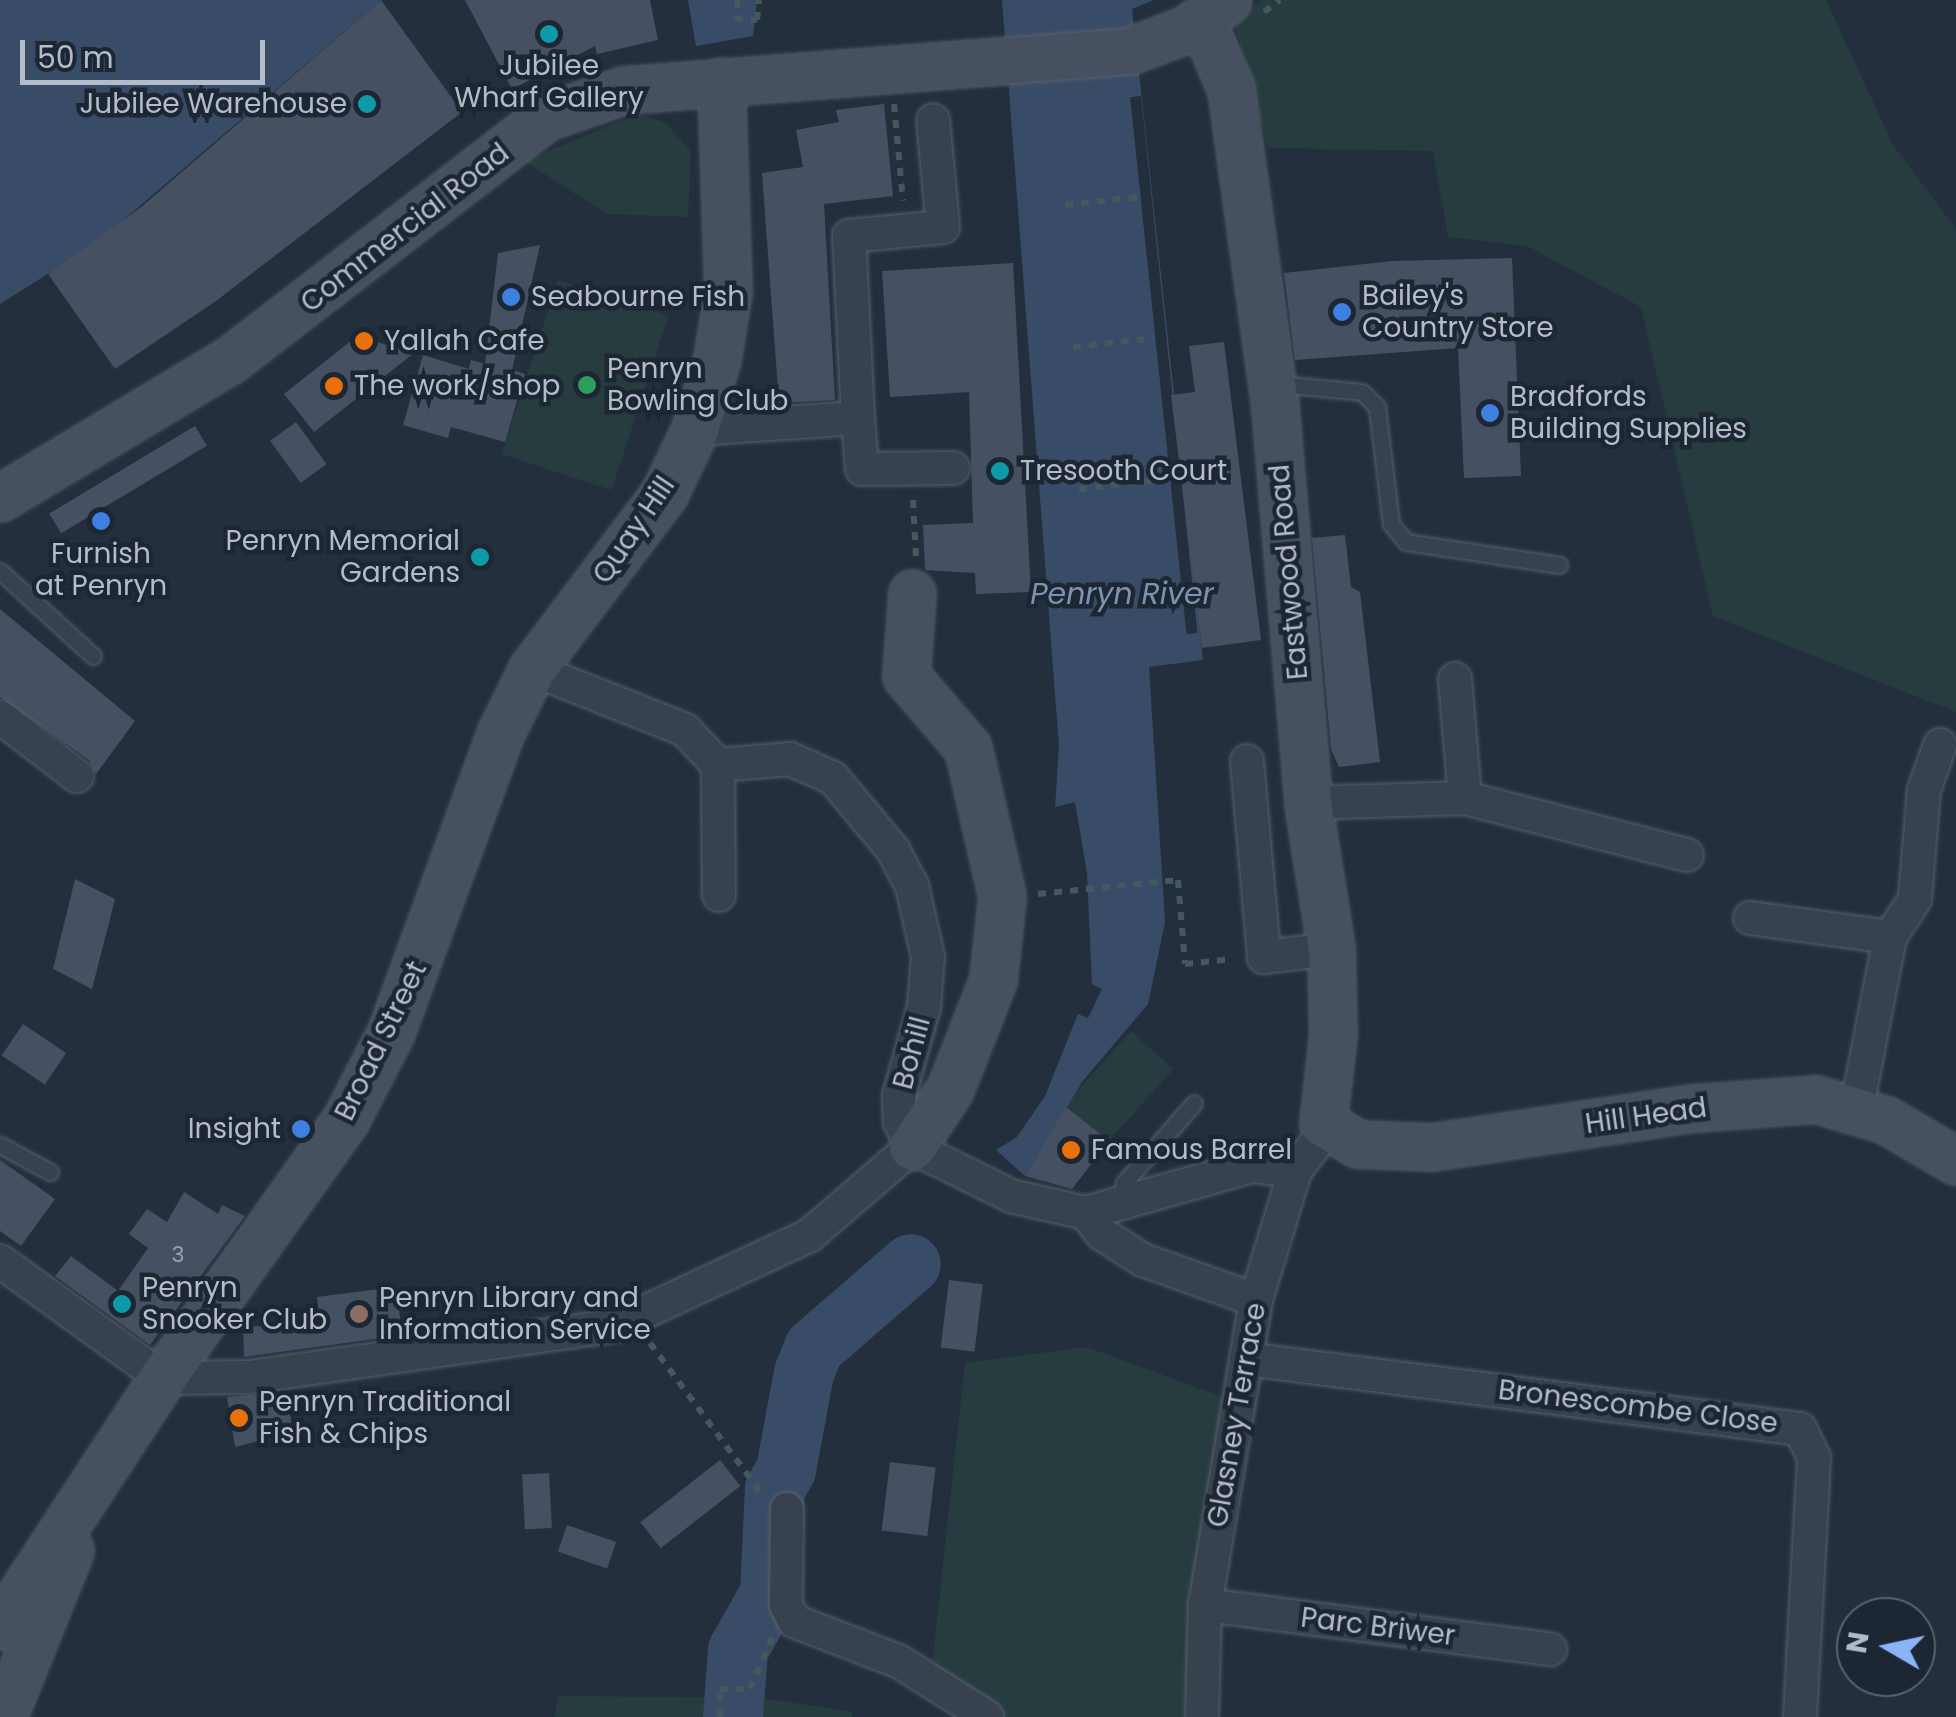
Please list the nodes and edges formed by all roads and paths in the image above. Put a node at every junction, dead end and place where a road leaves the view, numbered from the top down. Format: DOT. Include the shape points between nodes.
graph roads {
  1 [pos="738,0"];
  2 [pos="759,0"];
  3 [pos="1198,20"];
  4 [pos="891,68"];
  5 [pos="722,81"];
  6 [pos="932,120"];
  7 [pos="1140,197"];
  8 [pos="1065,204"];
  9 [pos="905,231"];
  10 [pos="1154,338"];
  11 [pos="1074,347"];
  12 [pos="1272,383"];
  13 [pos="858,418"];
  14 [pos="695,429"];
  15 [pos="912,468"];
  16 [pos="953,468"];
  17 [pos="1168,479"];
  18 [pos="1078,489"];
  19 [pos="0,498"];
  20 [pos="1559,565"];
  21 [pos="0,572"];
  22 [pos="912,593"];
  23 [pos="1180,594"];
  24 [pos="1080,604"];
  25 [pos="93,656"];
  26 [pos="532,669"];
  27 [pos="1455,679"];
  28 [pos="0,717"];
  29 [pos="1940,744"];
  30 [pos="1247,761"];
  31 [pos="718,766"];
  32 [pos="77,776"];
  33 [pos="1464,798"];
  34 [pos="1308,803"];
  35 [pos="1688,854"];
  36 [pos="1076,890"];
  37 [pos="720,895"];
  38 [pos="1750,918"];
  39 [pos="1890,937"];
  40 [pos="1331,949"];
  41 [pos="1264,956"];
  42 [pos="1194,1103"];
  43 [pos="1857,1107"];
  44 [pos="1327,1129"];
  45 [pos="0,1145"];
  46 [pos="912,1146"];
  47 [pos="1956,1162"];
  48 [pos="1295,1171"];
  49 [pos="50,1172"];
  50 [pos="1122,1208"];
  51 [pos="1086,1213"];
  52 [pos="0,1260"];
  53 [pos="1256,1300"];
  54 [pos="638,1314"];
  55 [pos="1246,1359"];
  56 [pos="162,1378"];
  57 [pos="88,1496"];
  58 [pos="775,1503"];
  59 [pos="786,1605"];
  60 [pos="1205,1605"];
  61 [pos="0,1626"];
  62 [pos="1550,1649"];
  63 [pos="3,1717"];
  64 [pos="720,1717"];
  65 [pos="986,1717"];
  66 [pos="1202,1717"];
  67 [pos="1800,1717"];
  1 -- 2 [label="path" via="735,18 757,20"];
  3 -- 4 [label="street, Commercial Road" via="1106,54"];
  3 -- 12 [label="street, Eastwood Road" via="1231,89"];
  4 -- 5 [label="street, Commercial Road"];
  4 -- 9 [label="path"];
  5 -- 14 [label="street, Quay Hill" via="728,291 717,359"];
  5 -- 19 [label="street, Commercial Road" via="624,90 546,117 244,350"];
  6 -- 9 [label="street" via="943,228"];
  7 -- 8 [label="path"];
  9 -- 13 [label="street" via="849,236"];
  10 -- 11 [label="path"];
  12 -- 20 [label="lane" via="1362,392 1377,407 1392,524 1406,542"];
  12 -- 34 [label="street, Eastwood Road"];
  13 -- 14 [label="street"];
  13 -- 15 [label="street" via="862,469"];
  14 -- 26 [label="street, Quay Hill" via="664,494"];
  15 -- 16 [label="street"];
  15 -- 22 [label="path"];
  17 -- 18 [label="path"];
  21 -- 25 [label="lane"];
  22 -- 46 [label="street, Bohill" via="906,676 968,748 1002,897 998,964 987,996 950,1090"];
  23 -- 24 [label="path"];
  26 -- 31 [label="street" via="685,730"];
  26 -- 56 [label="street, Broad Street" via="501,732 391,1032 346,1118"];
  27 -- 33 [label="street"];
  28 -- 32 [label="street"];
  29 -- 39 [label="street" via="1924,790 1915,900"];
  30 -- 41 [label="street"];
  31 -- 37 [label="street"];
  31 -- 46 [label="street, Bohill" via="790,759 833,778 893,850 912,886 928,956 924,1007 899,1096 900,1122"];
  33 -- 34 [label="street"];
  33 -- 35 [label="street"];
  34 -- 40 [label="street, Eastwood Road"];
  36 -- 41 [label="path" via="1178,880 1186,964"];
  38 -- 39 [label="street"];
  39 -- 43 [label="street"];
  40 -- 41 [label="street"];
  40 -- 44 [label="street, Eastwood Road" via="1333,1034 1322,1116"];
  42 -- 50 [label="lane" via="1124,1183"];
  43 -- 44 [label="street, Hill Head" via="1816,1099 1694,1108 1432,1147 1358,1144"];
  43 -- 47 [label="street, Hill Head"];
  44 -- 48 [label="street, Glasney Terrace"];
  45 -- 49 [label="lane"];
  46 -- 51 [label="street" via="1011,1196"];
  46 -- 54 [label="street" via="810,1234"];
  48 -- 50 [label="street" via="1252,1166"];
  48 -- 53 [label="street, Glasney Terrace"];
  50 -- 51 [label="street"];
  51 -- 53 [label="street" via="1102,1234 1144,1260"];
  52 -- 56 [label="street"];
  53 -- 55 [label="street, Glasney Terrace"];
  54 -- 56 [label="street" via="616,1324 250,1377"];
  54 -- 58 [label="path" via="657,1361"];
  55 -- 60 [label="street, Glasney Terrace"];
  55 -- 67 [label="street, Bronescombe Close" via="1800,1429 1814,1458"];
  56 -- 57 [label="street, Broad Street"];
  57 -- 61 [label="street"];
  57 -- 63 [label="street"];
  58 -- 59 [label="street"];
  59 -- 64 [label="path" via="750,1689 720,1689"];
  59 -- 65 [label="street" via="794,1621 900,1662"];
  60 -- 62 [label="street, Parc Briwer"];
  60 -- 66 [label="street, Glasney Terrace"];
}
